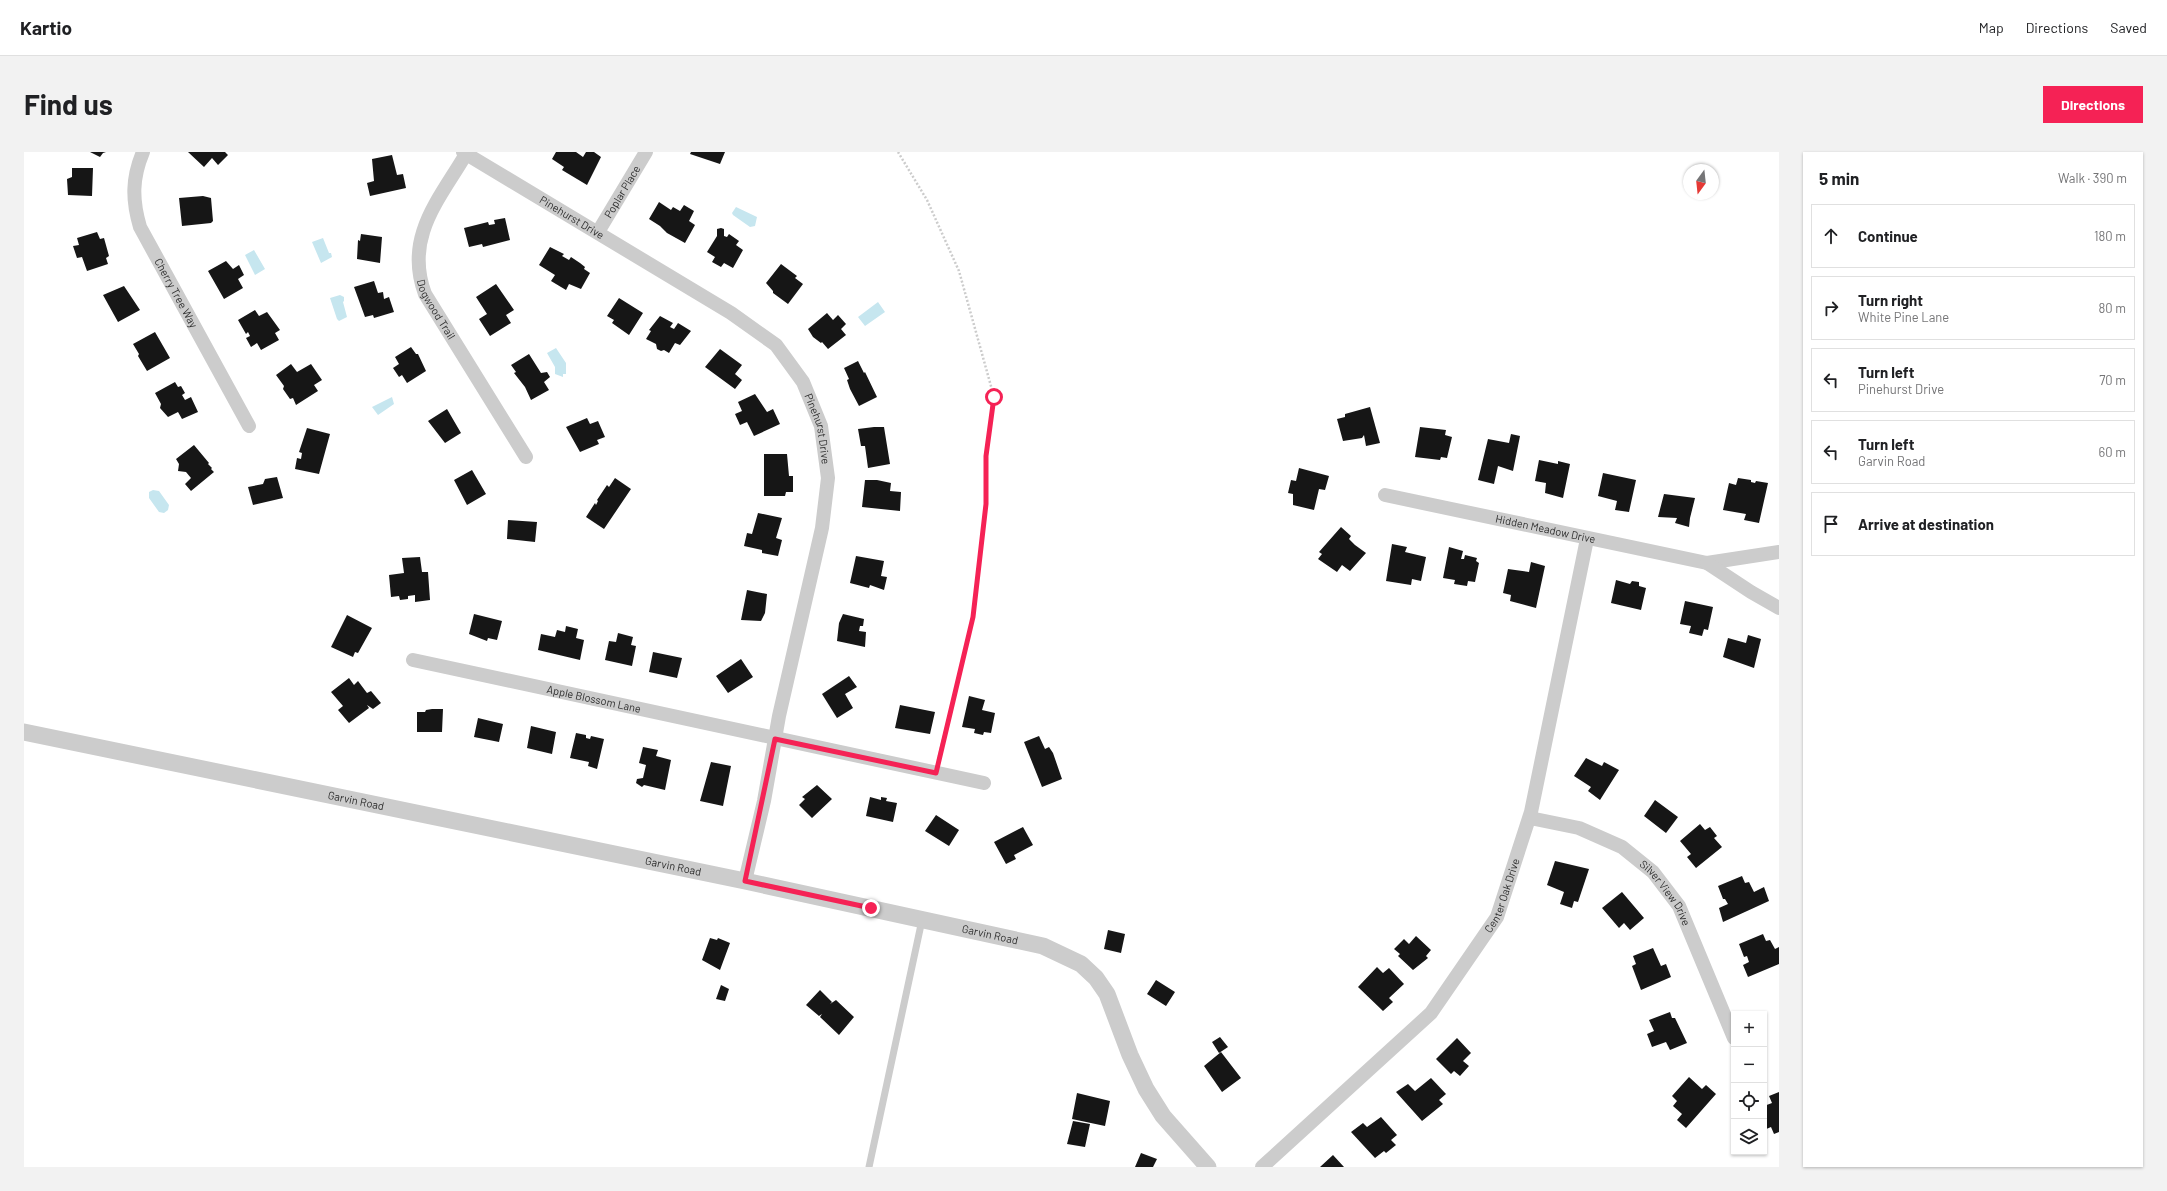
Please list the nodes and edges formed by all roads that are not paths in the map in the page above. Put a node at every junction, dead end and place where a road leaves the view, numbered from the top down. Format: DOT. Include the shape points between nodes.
graph roads {
  1 [pos="143,152"];
  2 [pos="646,152"];
  3 [pos="465,153"];
  4 [pos="598,232"];
  5 [pos="249,426"];
  6 [pos="526,457"];
  7 [pos="1385,495"];
  8 [pos="1587,539"];
  9 [pos="1779,552"];
  10 [pos="1707,563"];
  11 [pos="1779,608"];
  12 [pos="413,660"];
  13 [pos="24,732"];
  14 [pos="775,739"];
  15 [pos="984,783"];
  16 [pos="1530,818"];
  17 [pos="745,881"];
  18 [pos="922,920"];
  19 [pos="1731,1031"];
  20 [pos="869,1167"];
  21 [pos="1208,1167"];
  22 [pos="1262,1167"];
  1 -- 5 [label="street, Cherry Tree Way" via="136,168 133,191 140,227"];
  2 -- 4 [label="street, Poplar Place"];
  3 -- 4 [label="street, Pinehurst Drive"];
  3 -- 6 [label="street, Dogwood Trail" via="426,223 420,239 419,279 425,294"];
  4 -- 14 [label="street, Pinehurst Drive" via="731,312 776,345 804,382 821,426 828,478 822,528"];
  7 -- 8 [label="street, Hidden Meadow Drive"];
  8 -- 10 [label="street, Hidden Meadow Drive"];
  8 -- 16 [label="street, Center Oak Drive"];
  9 -- 10 [label="street, Hidden Meadow Drive"];
  10 -- 11 [label="street, Hidden Meadow Drive"];
  12 -- 14 [label="street, Apple Blossom Lane"];
  13 -- 17 [label="street, Garvin Road"];
  14 -- 15 [label="street, Apple Blossom Lane"];
  14 -- 17 [label="street, Pinehurst Drive"];
  16 -- 19 [label="street, Silver View Drive" via="1579,828 1622,847 1653,872 1679,906"];
  16 -- 22 [label="street, Center Oak Drive" via="1497,917 1430,1013"];
  17 -- 18 [label="street, Garvin Road"];
  18 -- 20 [label="lane"];
  18 -- 21 [label="street, Garvin Road" via="1044,946 1081,964 1096,978 1107,994 1146,1089 1163,1116"];
}
